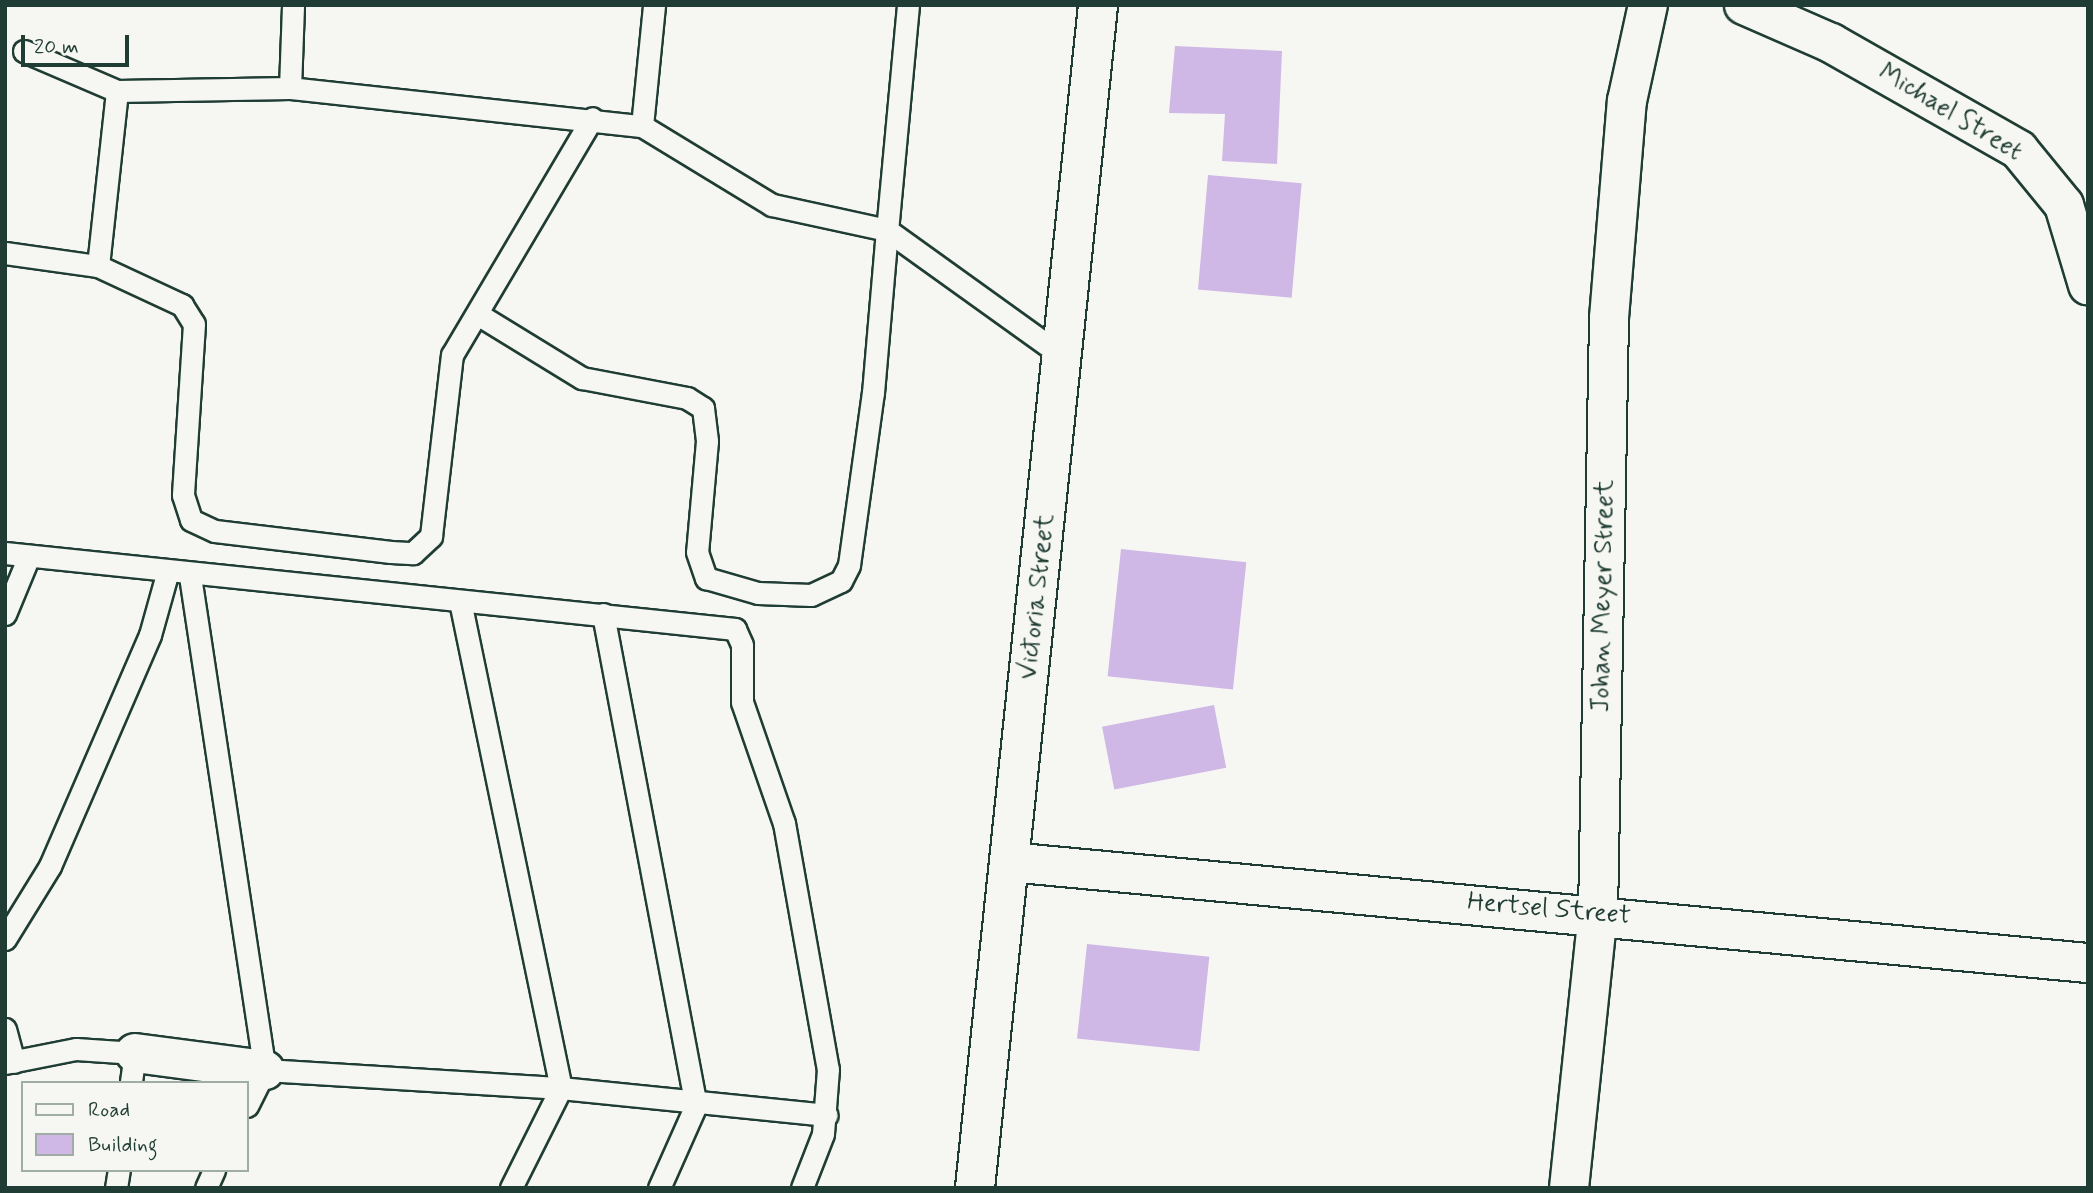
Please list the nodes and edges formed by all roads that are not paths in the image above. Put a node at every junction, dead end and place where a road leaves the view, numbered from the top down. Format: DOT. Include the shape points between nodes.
graph roads {
  1 [pos="293,5"];
  2 [pos="654,5"];
  3 [pos="908,5"];
  4 [pos="1098,5"];
  5 [pos="1648,5"];
  6 [pos="1744,5"];
  7 [pos="24,51"];
  8 [pos="290,88"];
  9 [pos="117,91"];
  10 [pos="592,118"];
  11 [pos="642,126"];
  12 [pos="887,230"];
  13 [pos="5,253"];
  14 [pos="99,266"];
  15 [pos="2088,285"];
  16 [pos="479,315"];
  17 [pos="1064,357"];
  18 [pos="5,553"];
  19 [pos="29,556"];
  20 [pos="167,574"];
  21 [pos="190,576"];
  22 [pos="460,601"];
  23 [pos="5,614"];
  24 [pos="603,614"];
  25 [pos="1009,862"];
  26 [pos="1598,914"];
  27 [pos="5,939"];
  28 [pos="2088,963"];
  29 [pos="5,1029"];
  30 [pos="9,1062"];
  31 [pos="133,1068"];
  32 [pos="265,1070"];
  33 [pos="561,1088"];
  34 [pos="248,1104"];
  35 [pos="696,1105"];
  36 [pos="827,1115"];
  37 [pos="213,1172"];
  38 [pos="206,1188"];
  39 [pos="511,1188"];
  40 [pos="659,1188"];
  41 [pos="802,1188"];
  42 [pos="975,1188"];
  43 [pos="1569,1188"];
  1 -- 8 [label="lane"];
  2 -- 11 [label="lane"];
  3 -- 12 [label="lane"];
  4 -- 17 [label="street, Victoria Street"];
  5 -- 26 [label="street, Johan Meyer Street" via="1627,100 1607,356"];
  6 -- 15 [label="street, Michael Street" via="1830,43 2019,150 2064,205"];
  7 -- 9 [label="lane"];
  8 -- 9 [label="lane"];
  8 -- 10 [label="lane"];
  9 -- 14 [label="lane"];
  10 -- 11 [label="lane"];
  10 -- 16 [label="lane"];
  11 -- 12 [label="lane" via="772,205"];
  12 -- 16 [label="lane" via="849,565 834,587 811,595 758,593 702,574 697,552 707,419 696,402 582,378"];
  12 -- 17 [label="lane"];
  13 -- 14 [label="lane"];
  14 -- 16 [label="lane" via="182,305 194,324 183,495 191,520 215,531 391,552 421,549 435,521 448,368"];
  17 -- 25 [label="street, Victoria Street"];
  18 -- 19 [label="lane"];
  19 -- 20 [label="lane"];
  19 -- 23 [label="lane"];
  20 -- 21 [label="lane"];
  20 -- 27 [label="lane" via="150,635 50,866"];
  21 -- 22 [label="lane"];
  21 -- 32 [label="lane"];
  22 -- 24 [label="lane"];
  22 -- 33 [label="lane"];
  24 -- 35 [label="lane"];
  24 -- 36 [label="lane" via="726,625 740,635 742,702 784,823 826,1058"];
  25 -- 26 [label="street, Hertsel Street"];
  25 -- 42 [label="street, Victoria Street"];
  26 -- 28 [label="street, Hertsel Street"];
  26 -- 43 [label="street, Johan Meyer Street"];
  29 -- 30 [label="lane"];
  30 -- 31 [label="lane" via="76,1049"];
  31 -- 32 [label="street"];
  32 -- 33 [label="lane"];
  32 -- 34 [label="lane"];
  33 -- 35 [label="lane"];
  33 -- 39 [label="lane"];
  35 -- 36 [label="lane"];
  35 -- 40 [label="lane"];
  36 -- 41 [label="lane"];
  37 -- 38 [label="lane"];
}
